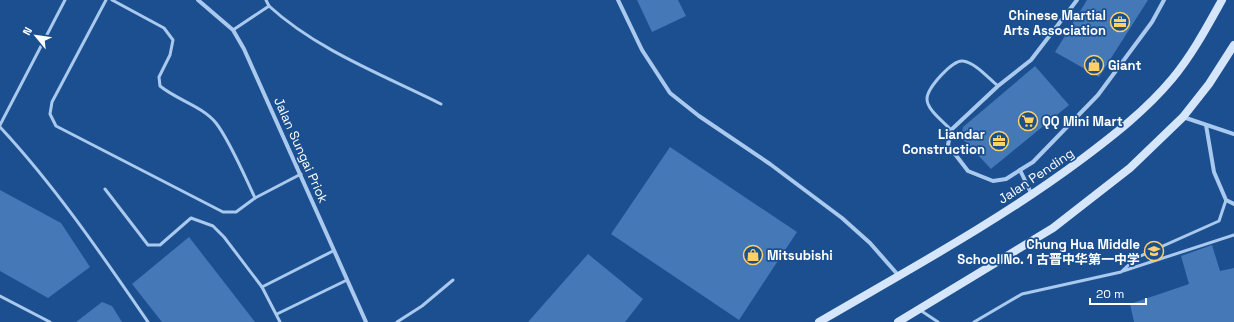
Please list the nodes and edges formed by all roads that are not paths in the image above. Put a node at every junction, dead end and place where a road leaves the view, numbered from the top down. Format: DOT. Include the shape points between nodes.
graph roads {
  1 [pos="65,0"];
  2 [pos="106,0"];
  3 [pos="112,0"];
  4 [pos="198,0"];
  5 [pos="266,0"];
  6 [pos="618,0"];
  7 [pos="1077,0"];
  8 [pos="1164,0"];
  9 [pos="1219,1"];
  10 [pos="269,6"];
  11 [pos="233,30"];
  12 [pos="1234,45"];
  13 [pos="998,86"];
  14 [pos="441,104"];
  15 [pos="1183,117"];
  16 [pos="1206,125"];
  17 [pos="0,126"];
  18 [pos="951,130"];
  19 [pos="1234,134"];
  20 [pos="1020,170"];
  21 [pos="301,174"];
  22 [pos="105,189"];
  23 [pos="1032,195"];
  24 [pos="255,198"];
  25 [pos="1226,200"];
  26 [pos="1234,204"];
  27 [pos="1234,235"];
  28 [pos="333,251"];
  29 [pos="1121,272"];
  30 [pos="899,276"];
  31 [pos="347,280"];
  32 [pos="453,280"];
  33 [pos="262,287"];
  34 [pos="0,296"];
  35 [pos="920,310"];
  36 [pos="277,314"];
  37 [pos="42,318"];
  38 [pos="40,322"];
  39 [pos="50,322"];
  40 [pos="148,322"];
  41 [pos="280,322"];
  42 [pos="366,322"];
  43 [pos="397,322"];
  44 [pos="819,322"];
  45 [pos="898,322"];
  46 [pos="938,322"];
  47 [pos="974,322"];
  1 -- 17 [label="lane"];
  2 -- 24 [label="lane" via="52,102 50,114 56,126 223,212 236,212"];
  3 -- 24 [label="lane" via="164,28 173,40 170,55 159,77 160,86 169,94 192,104 216,123"];
  4 -- 11 [label="street, Jalan Sungai Priok"];
  5 -- 10 [label="lane"];
  6 -- 30 [label="street" via="642,50 670,92 842,218 870,243"];
  7 -- 13 [label="street" via="1031,60"];
  8 -- 20 [label="street" via="1152,22 1098,95 1033,162"];
  9 -- 23 [label="main road, Jalan Pending" via="1204,34 1172,79 1130,123"];
  10 -- 11 [label="lane"];
  10 -- 14 [label="lane" via="314,40"];
  11 -- 21 [label="street, Jalan Sungai Priok"];
  12 -- 15 [label="main road" via="1209,84"];
  13 -- 18 [label="street"];
  13 -- 18 [label="lane" via="971,64 955,62 931,88 927,99 929,108"];
  15 -- 16 [label="street"];
  15 -- 35 [label="main road" via="1130,168 1052,228"];
  16 -- 19 [label="street"];
  16 -- 25 [label="street" via="1214,172"];
  17 -- 40 [label="lane" via="21,149 94,245"];
  18 -- 20 [label="street" via="948,146 968,171 993,181 1006,179"];
  20 -- 23 [label="street"];
  21 -- 24 [label="lane"];
  21 -- 28 [label="street, Jalan Sungai Priok"];
  22 -- 33 [label="lane" via="148,245 160,245 191,218 213,226"];
  23 -- 30 [label="main road, Jalan Pending"];
  25 -- 26 [label="street"];
  25 -- 29 [label="lane" via="1219,221 1136,258"];
  27 -- 29 [label="lane"];
  28 -- 31 [label="street, Jalan Sungai Priok"];
  28 -- 33 [label="lane"];
  29 -- 47 [label="lane" via="1022,294"];
  30 -- 44 [label="main road, Jalan Pending"];
  31 -- 36 [label="lane"];
  31 -- 42 [label="street, Jalan Sungai Priok"];
  32 -- 43 [label="lane" via="422,306"];
  33 -- 36 [label="lane"];
  34 -- 37 [label="lane"];
  35 -- 45 [label="main road"];
  35 -- 46 [label="lane"];
  36 -- 41 [label="lane"];
  37 -- 38 [label="lane"];
  37 -- 39 [label="lane"];
}
